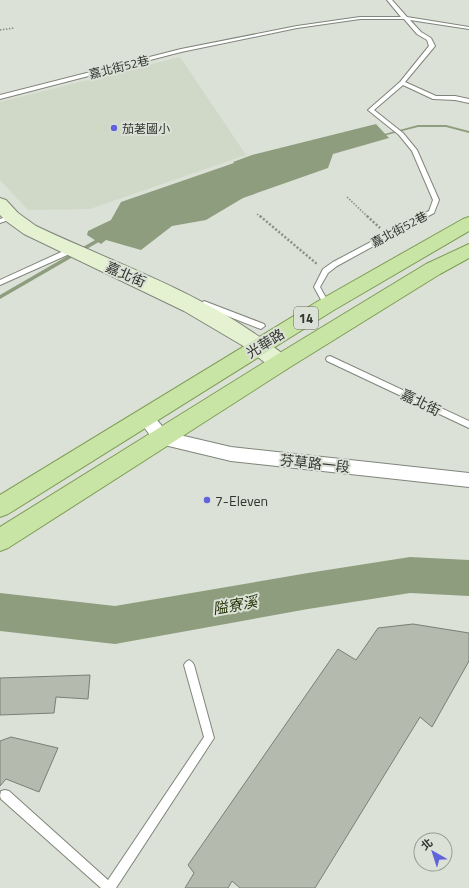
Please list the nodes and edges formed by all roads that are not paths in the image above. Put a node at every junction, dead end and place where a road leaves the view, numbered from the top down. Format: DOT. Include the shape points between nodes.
graph roads {
  1 [pos="389,0"];
  2 [pos="405,18"];
  3 [pos="469,28"];
  4 [pos="402,83"];
  5 [pos="0,97"];
  6 [pos="469,101"];
  7 [pos="0,204"];
  8 [pos="6,219"];
  9 [pos="469,223"];
  10 [pos="72,250"];
  11 [pos="469,250"];
  12 [pos="0,283"];
  13 [pos="152,285"];
  14 [pos="327,305"];
  15 [pos="261,326"];
  16 [pos="260,346"];
  17 [pos="330,359"];
  18 [pos="280,363"];
  19 [pos="145,418"];
  20 [pos="469,426"];
  21 [pos="162,438"];
  22 [pos="469,480"];
  23 [pos="0,507"];
  24 [pos="0,540"];
  25 [pos="189,665"];
  26 [pos="5,795"];
  27 [pos="109,888"];
  1 -- 2 [label="lane, 嘉北街52巷"];
  2 -- 3 [label="lane, 嘉北街52巷"];
  2 -- 4 [label="lane, 嘉北街52巷" via="419,33 429,39 432,46"];
  2 -- 5 [label="lane, 嘉北街52巷" via="360,18 297,27 181,51"];
  4 -- 6 [label="lane" via="435,98"];
  4 -- 14 [label="lane, 嘉北街52巷" via="371,110 401,134 415,151 436,200 432,212 325,271 317,287"];
  7 -- 8 [label="street, 嘉北街"];
  8 -- 10 [label="street, 嘉北街"];
  9 -- 14 [label="main road, 光華路 / 14"];
  10 -- 12 [label="lane"];
  10 -- 13 [label="street, 嘉北街"];
  11 -- 18 [label="main road, 光華路 / 14" via="433,269"];
  13 -- 15 [label="lane, 嘉北街"];
  13 -- 16 [label="street"];
  14 -- 16 [label="main road, 光華路 / 14"];
  16 -- 18 [label="street"];
  16 -- 19 [label="main road, 光華路 / 14"];
  17 -- 20 [label="lane, 嘉北街"];
  18 -- 21 [label="main road, 光華路 / 14"];
  19 -- 21 [label="street"];
  19 -- 23 [label="main road, 14"];
  21 -- 22 [label="street, 芬草路一段" via="231,454"];
  21 -- 24 [label="main road, 14"];
  25 -- 27 [label="lane" via="209,738"];
  26 -- 27 [label="lane"];
}
